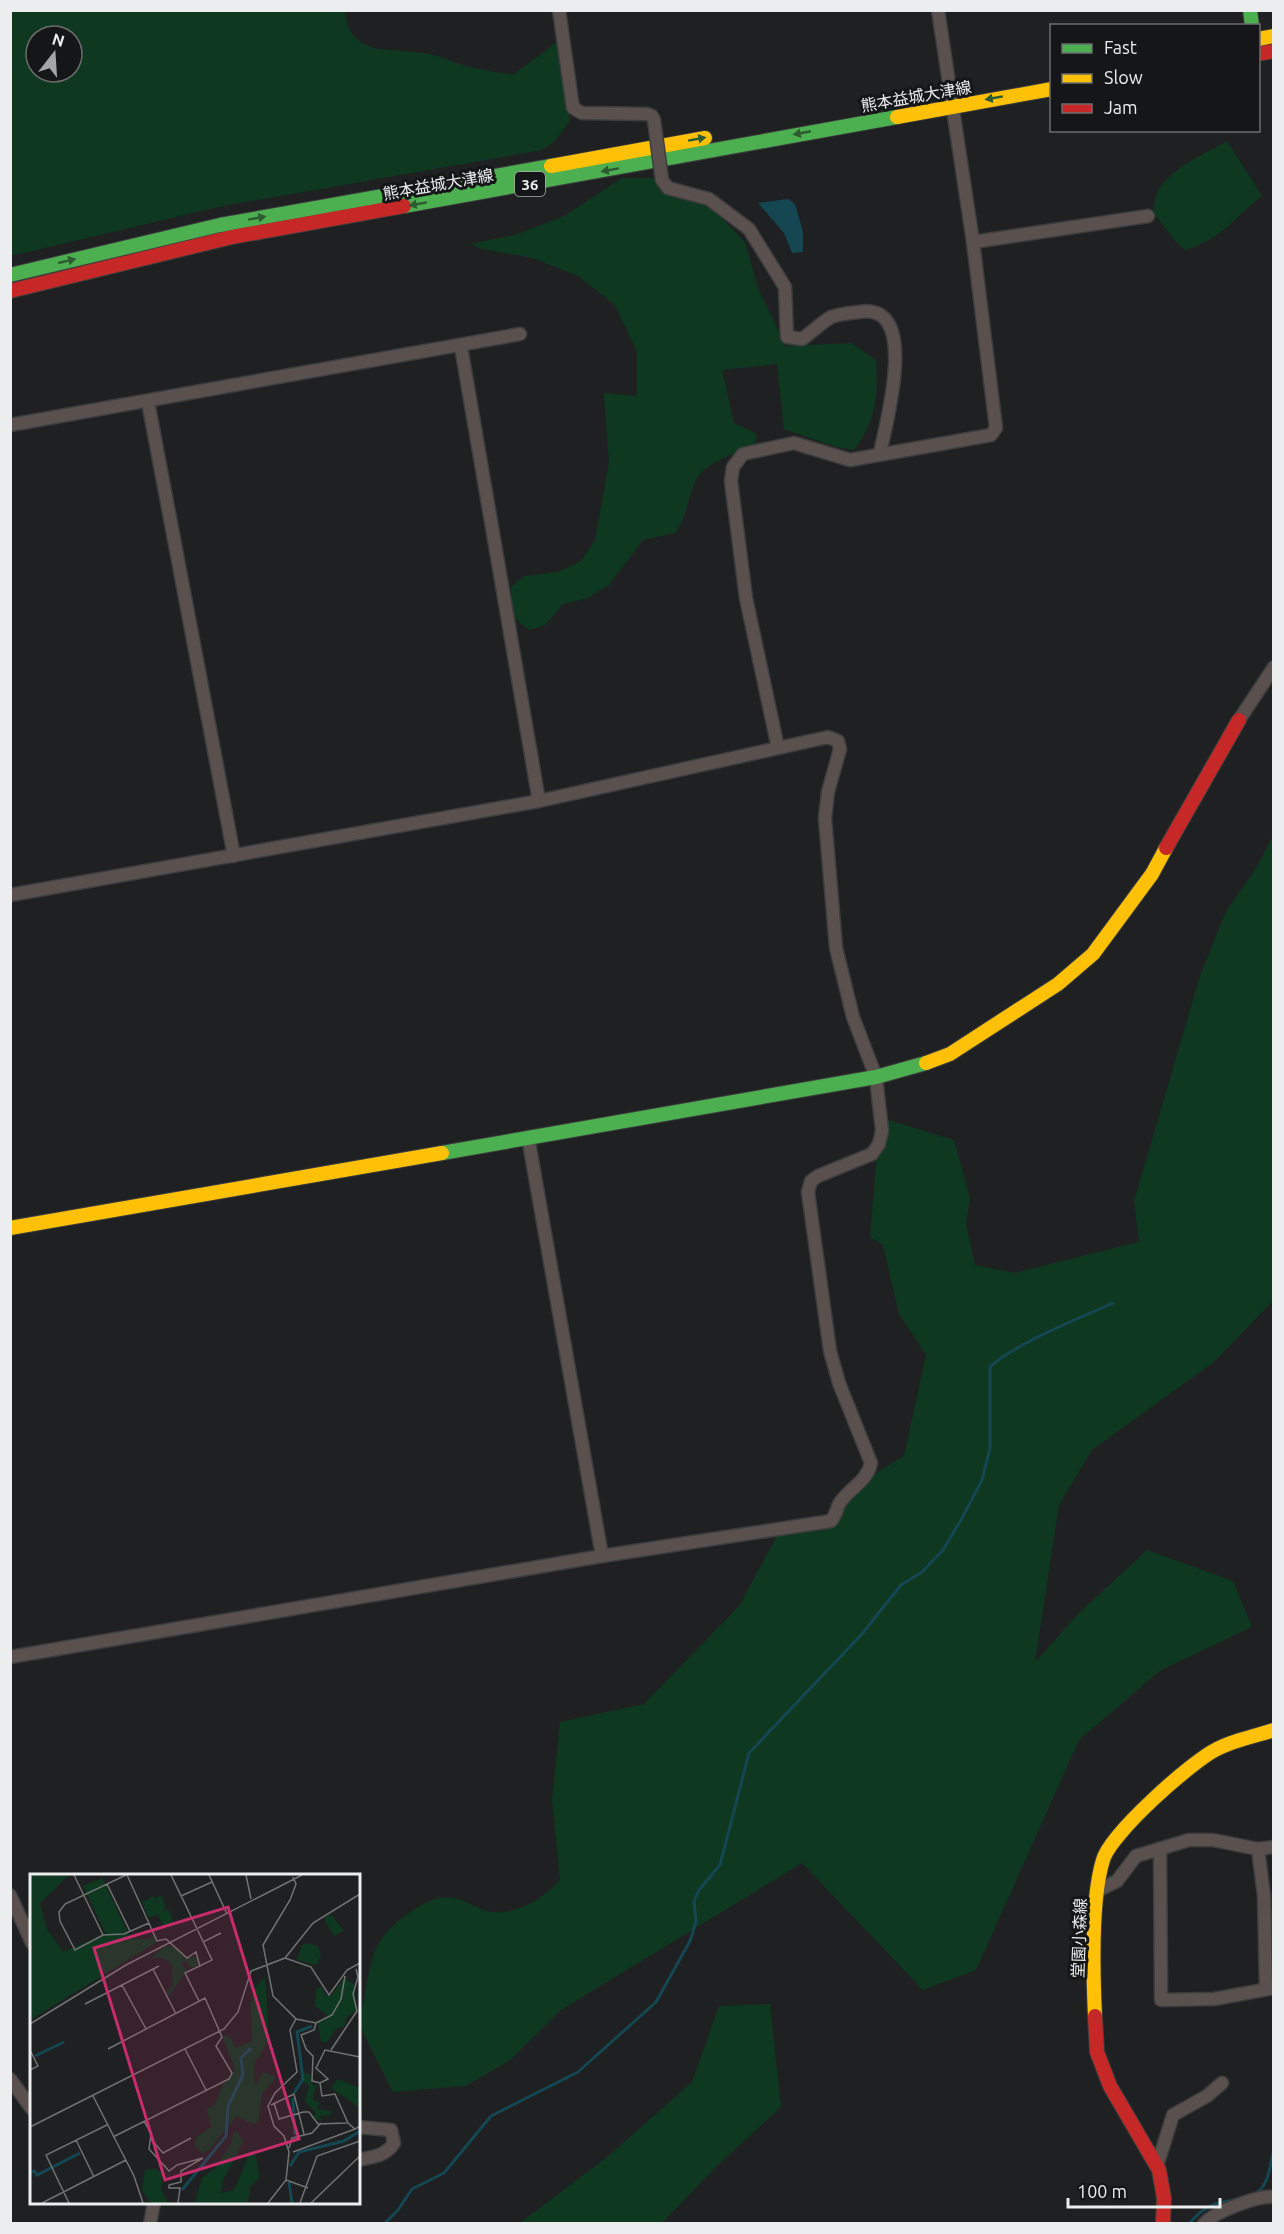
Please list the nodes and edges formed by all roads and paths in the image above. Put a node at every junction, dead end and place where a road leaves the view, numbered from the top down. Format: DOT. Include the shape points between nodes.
graph roads {
  1 [pos="559,10"];
  2 [pos="938,10"];
  3 [pos="1050,75"];
  4 [pos="1050,89"];
  5 [pos="951,100"];
  6 [pos="1148,216"];
  7 [pos="973,242"];
  8 [pos="10,275"];
  9 [pos="10,291"];
  10 [pos="520,334"];
  11 [pos="461,347"];
  12 [pos="148,402"];
  13 [pos="10,425"];
  14 [pos="880,453"];
  15 [pos="1274,668"];
  16 [pos="1239,720"];
  17 [pos="778,748"];
  18 [pos="539,801"];
  19 [pos="234,856"];
  20 [pos="10,895"];
  21 [pos="876,1077"];
  22 [pos="528,1137"];
  23 [pos="10,1228"];
  24 [pos="602,1556"];
  25 [pos="10,1657"];
  26 [pos="1274,1730"];
  27 [pos="1274,1847"];
  28 [pos="1160,1849"];
  29 [pos="1258,1849"];
  30 [pos="1097,1892"];
  31 [pos="10,1895"];
  32 [pos="30,1939"];
  33 [pos="1270,1989"];
  34 [pos="10,2079"];
  35 [pos="1222,2083"];
  36 [pos="30,2106"];
  37 [pos="360,2127"];
  38 [pos="360,2160"];
  39 [pos="1157,2166"];
  40 [pos="1274,2197"];
  41 [pos="154,2204"];
  42 [pos="150,2223"];
  43 [pos="1163,2223"];
  44 [pos="1204,2223"];
  1 -- 14 [label="street, bridge" via="573,108 582,113 652,116 662,180 668,188 709,199 749,230 785,287 787,337 802,339 832,317 867,310 881,316 893,331 895,369"];
  2 -- 5 [label="street"];
  3 -- 5 [label="main road, 熊本益城大津線 / 36"];
  4 -- 5 [label="main road, 熊本益城大津線 / 36, one-way"];
  5 -- 7 [label="street"];
  8 -- 5 [label="main road, 熊本益城大津線 / 36, one-way" via="220,225"];
  5 -- 9 [label="main road, 熊本益城大津線 / 36, one-way" via="635,166 232,237"];
  6 -- 7 [label="street"];
  7 -- 14 [label="street" via="996,428 991,435"];
  10 -- 11 [label="street"];
  11 -- 12 [label="street"];
  11 -- 18 [label="street"];
  12 -- 13 [label="street"];
  12 -- 19 [label="street"];
  14 -- 17 [label="street" via="850,460 794,444 743,453 734,467 731,481 746,598"];
  15 -- 16 [label="street"];
  16 -- 21 [label="main road" via="1152,874 1093,954 1058,984 950,1054"];
  17 -- 18 [label="street"];
  17 -- 21 [label="street" via="828,737 838,741 840,749 825,818 836,948 853,1017"];
  18 -- 19 [label="street"];
  19 -- 20 [label="street"];
  21 -- 22 [label="main road"];
  21 -- 24 [label="street" via="882,1131 879,1144 872,1154 818,1176 811,1181 808,1192 830,1351 871,1463 869,1473 839,1504 831,1521"];
  22 -- 23 [label="main road"];
  22 -- 24 [label="street"];
  24 -- 25 [label="street"];
  26 -- 30 [label="main road, 堂園小森線" via="1218,1748 1195,1762 1141,1810 1103,1857"];
  27 -- 29 [label="street"];
  28 -- 29 [label="street" via="1188,1840 1213,1840"];
  28 -- 30 [label="street" via="1136,1856 1117,1881"];
  28 -- 33 [label="street" via="1161,2000 1214,1999"];
  29 -- 33 [label="street"];
  30 -- 39 [label="main road, 堂園小森線" via="1097,2052 1110,2086"];
  31 -- 32 [label="street"];
  34 -- 36 [label="street"];
  35 -- 39 [label="street" via="1173,2115"];
  37 -- 38 [label="street" via="391,2130 394,2143 390,2150"];
  39 -- 43 [label="main road, 堂園小森線" via="1164,2198"];
  40 -- 44 [label="street" via="1229,2208"];
  41 -- 42 [label="street"];
}
